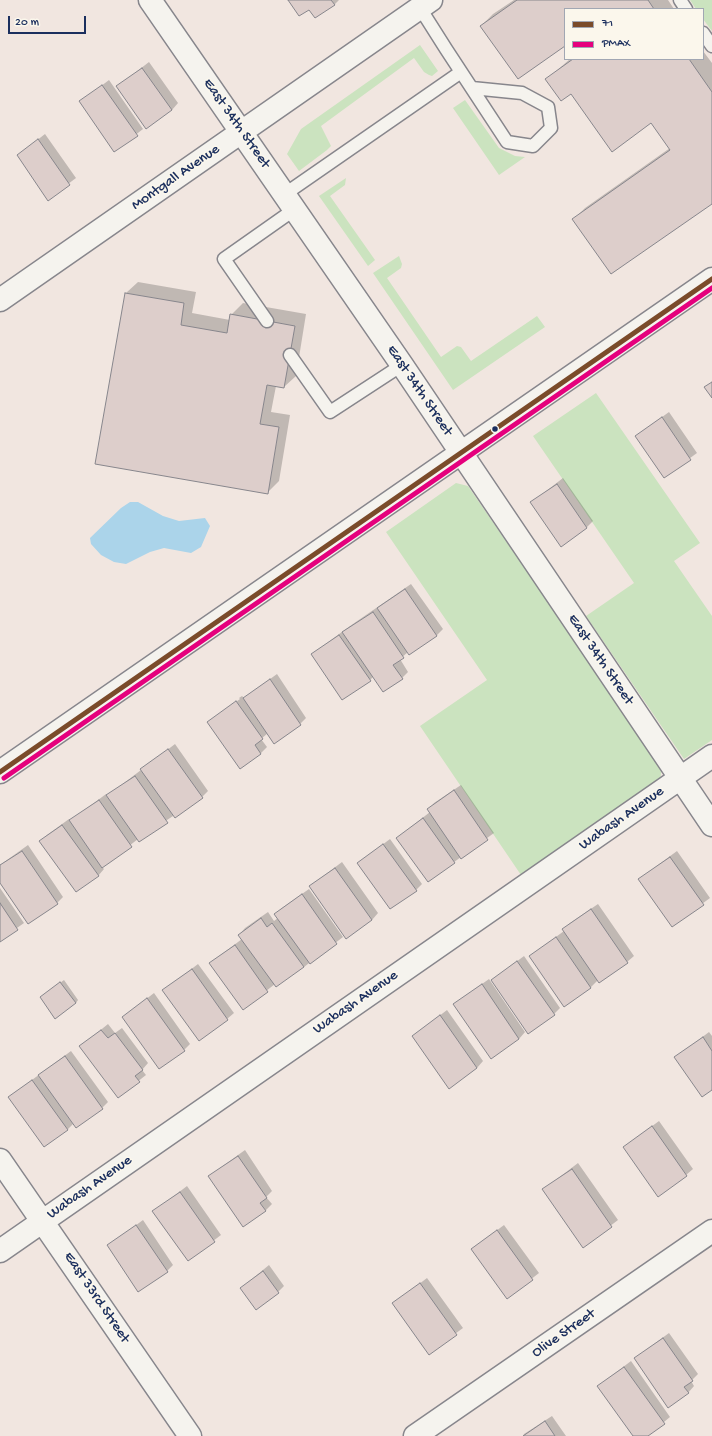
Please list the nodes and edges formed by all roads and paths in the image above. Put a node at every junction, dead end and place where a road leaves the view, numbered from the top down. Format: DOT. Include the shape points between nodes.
graph roads {
  1 [pos="150,0"];
  2 [pos="425,4"];
  3 [pos="704,34"];
  4 [pos="712,46"];
  5 [pos="461,72"];
  6 [pos="472,88"];
  7 [pos="243,132"];
  8 [pos="290,201"];
  9 [pos="712,279"];
  10 [pos="0,300"];
  11 [pos="266,321"];
  12 [pos="290,355"];
  13 [pos="402,365"];
  14 [pos="460,453"];
  15 [pos="712,756"];
  16 [pos="0,772"];
  17 [pos="680,778"];
  18 [pos="712,825"];
  19 [pos="0,1160"];
  20 [pos="42,1221"];
  21 [pos="712,1231"];
  22 [pos="0,1250"];
  23 [pos="190,1436"];
  24 [pos="415,1436"];
  1 -- 7 [label="street, East 34th Street"];
  2 -- 5 [label="lane"];
  2 -- 7 [label="street, Montgall Avenue"];
  3 -- 4 [label="lane"];
  5 -- 6 [label="lane"];
  5 -- 8 [label="lane"];
  6 -- 6 [label="lane" via="507,142 533,146 551,128 548,107 522,93"];
  7 -- 8 [label="street, East 34th Street"];
  7 -- 10 [label="street, Montgall Avenue"];
  8 -- 11 [label="lane" via="224,259"];
  8 -- 13 [label="street, East 34th Street"];
  9 -- 14 [label="street"];
  12 -- 13 [label="lane" via="330,412"];
  13 -- 14 [label="street, East 34th Street"];
  14 -- 16 [label="street"];
  14 -- 17 [label="street, East 34th Street"];
  15 -- 17 [label="street, Wabash Avenue"];
  17 -- 18 [label="street, East 34th Street"];
  17 -- 20 [label="street, Wabash Avenue"];
  19 -- 20 [label="street, East 33rd Street"];
  20 -- 22 [label="street, Wabash Avenue"];
  20 -- 23 [label="street, East 33rd Street"];
  21 -- 24 [label="street, Olive Street"];
}
